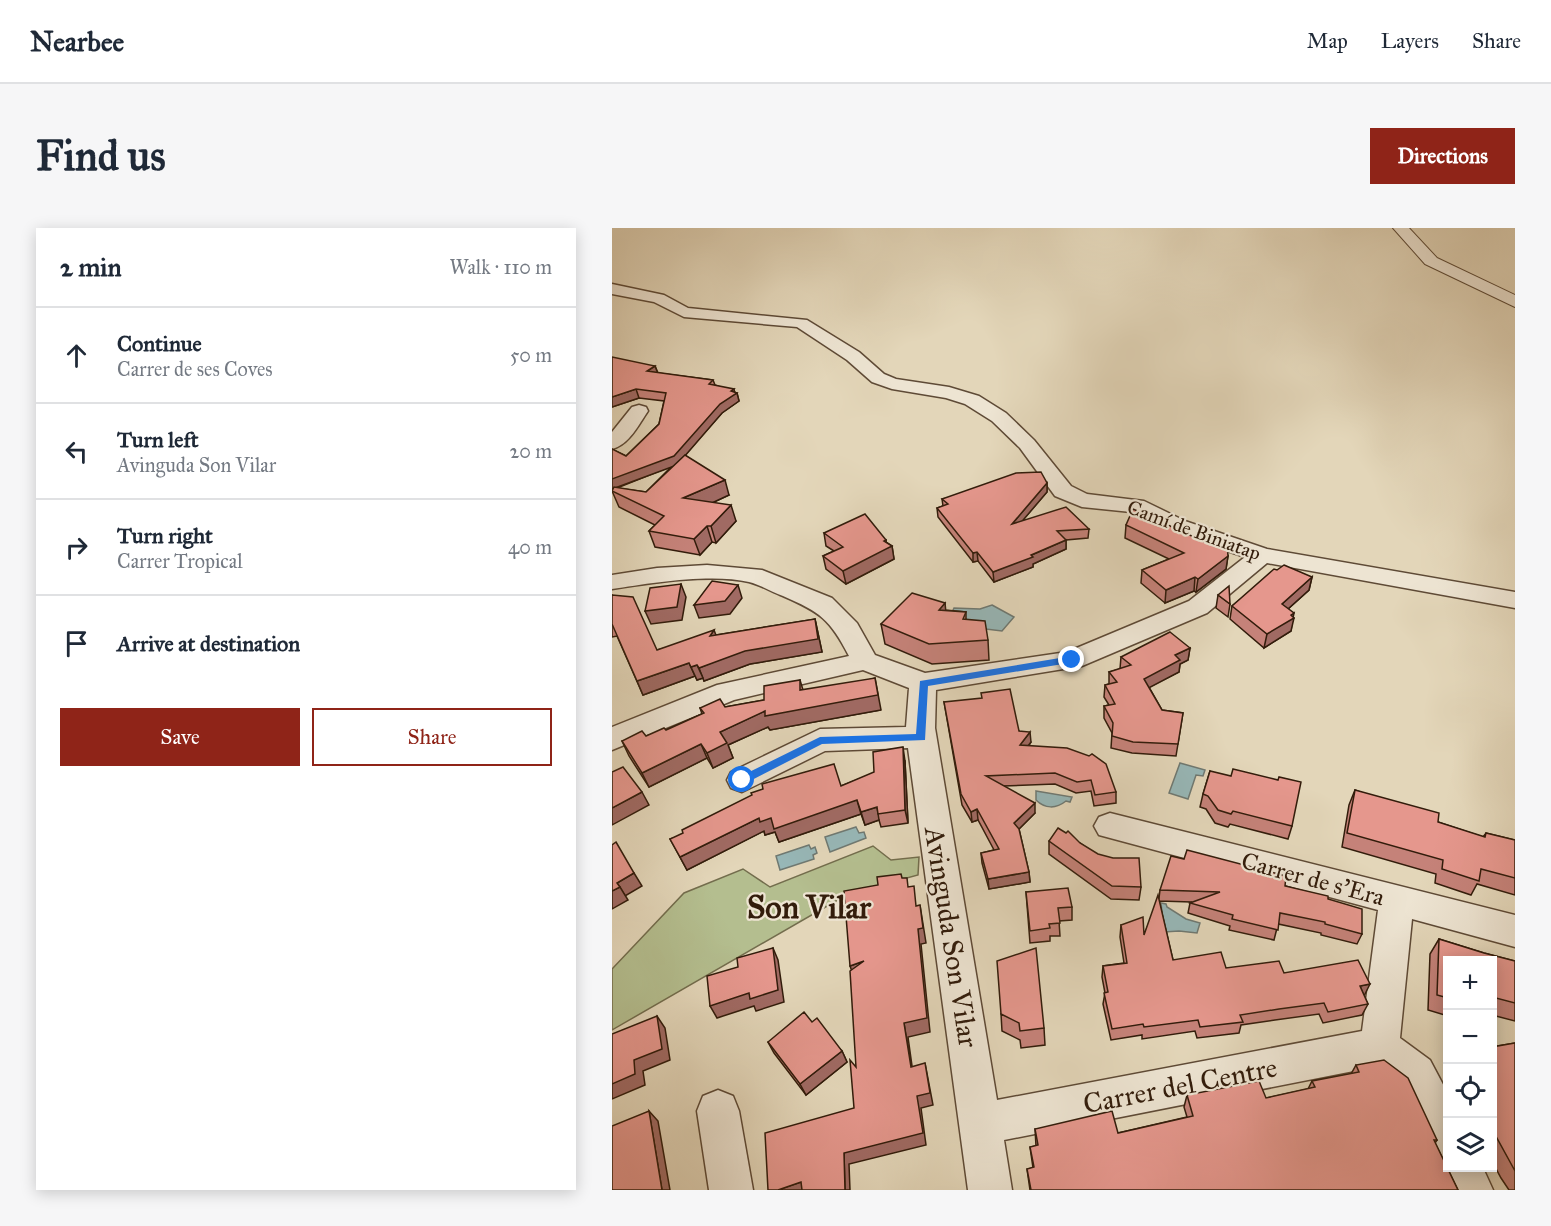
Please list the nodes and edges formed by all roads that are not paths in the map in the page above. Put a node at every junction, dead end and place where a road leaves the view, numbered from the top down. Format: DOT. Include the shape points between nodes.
graph roads {
  1 [pos="1401,228"];
  2 [pos="612,289"];
  3 [pos="1515,302"];
  4 [pos="639,411"];
  5 [pos="612,443"];
  6 [pos="1262,555"];
  7 [pos="612,582"];
  8 [pos="1515,600"];
  9 [pos="865,661"];
  10 [pos="923,683"];
  11 [pos="922,737"];
  12 [pos="612,739"];
  13 [pos="742,780"];
  14 [pos="1110,826"];
  15 [pos="1397,902"];
  16 [pos="1515,931"];
  17 [pos="1379,1047"];
  18 [pos="718,1111"];
  19 [pos="980,1124"];
  20 [pos="1443,1130"];
  21 [pos="1463,1172"];
  22 [pos="731,1190"];
  23 [pos="990,1190"];
  24 [pos="1471,1190"];
  1 -- 3 [label="street" via="1431,261"];
  2 -- 6 [label="street, Camí de Biniatap" via="659,298 684,312 801,323 854,356 878,378 972,400 999,417 1027,444 1063,491 1083,500 1136,506 1177,526"];
  4 -- 5 [label="street"];
  6 -- 8 [label="street, Camí de Biniatap"];
  6 -- 10 [label="street" via="1198,607 1072,660"];
  7 -- 9 [label="street" via="707,572 753,575 823,604 848,629"];
  9 -- 10 [label="street"];
  9 -- 12 [label="street" via="727,692"];
  10 -- 11 [label="street, Avinguda Son Vilar"];
  11 -- 13 [label="street" via="820,740"];
  11 -- 19 [label="street, Avinguda Son Vilar"];
  14 -- 15 [label="street, Carrer de s'Era"];
  15 -- 16 [label="street, Carrer de s'Era"];
  15 -- 17 [label="street"];
  17 -- 19 [label="street, Carrer del Centre"];
  17 -- 20 [label="street" via="1416,1074"];
  18 -- 22 [label="street"];
  19 -- 23 [label="street, Avinguda Son Vilar"];
  21 -- 24 [label="street"];
}
